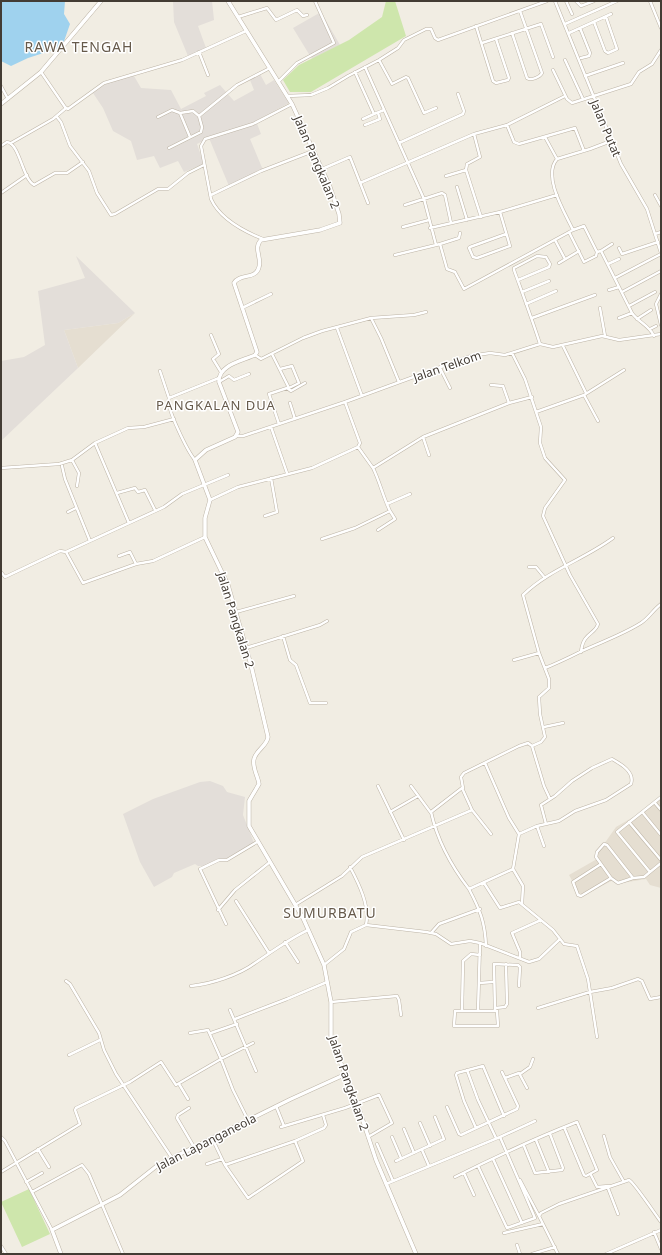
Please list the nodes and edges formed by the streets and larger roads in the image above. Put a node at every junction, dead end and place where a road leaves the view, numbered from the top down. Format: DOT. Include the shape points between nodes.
graph roads {
  1 [pos="101,1"];
  2 [pos="228,1"];
  3 [pos="315,1"];
  4 [pos="547,1"];
  5 [pos="555,1"];
  6 [pos="566,1"];
  7 [pos="576,1"];
  8 [pos="593,1"];
  9 [pos="617,1"];
  10 [pos="650,1"];
  11 [pos="520,11"];
  12 [pos="572,14"];
  13 [pos="611,14"];
  14 [pos="307,15"];
  15 [pos="606,16"];
  16 [pos="237,17"];
  17 [pos="594,22"];
  18 [pos="565,24"];
  19 [pos="476,26"];
  20 [pos="526,28"];
  21 [pos="580,28"];
  22 [pos="661,28"];
  23 [pos="246,31"];
  24 [pos="569,32"];
  25 [pos="512,33"];
  26 [pos="496,38"];
  27 [pos="482,43"];
  28 [pos="661,50"];
  29 [pos="198,52"];
  30 [pos="553,57"];
  31 [pos="581,58"];
  32 [pos="379,60"];
  33 [pos="565,60"];
  34 [pos="623,63"];
  35 [pos="365,68"];
  36 [pos="268,69"];
  37 [pos="553,70"];
  38 [pos="41,72"];
  39 [pos="355,72"];
  40 [pos="208,75"];
  41 [pos="585,76"];
  42 [pos="278,83"];
  43 [pos="1,86"];
  44 [pos="458,94"];
  45 [pos="287,96"];
  46 [pos="565,96"];
  47 [pos="593,96"];
  48 [pos="8,98"];
  49 [pos="583,99"];
  50 [pos="1,104"];
  51 [pos="292,104"];
  52 [pos="66,108"];
  53 [pos="436,108"];
  54 [pos="384,110"];
  55 [pos="180,113"];
  56 [pos="378,113"];
  57 [pos="374,114"];
  58 [pos="199,116"];
  59 [pos="57,117"];
  60 [pos="158,117"];
  61 [pos="363,118"];
  62 [pos="506,125"];
  63 [pos="365,126"];
  64 [pos="474,134"];
  65 [pos="190,137"];
  66 [pos="545,137"];
  67 [pos="611,141"];
  68 [pos="399,142"];
  69 [pos="11,143"];
  70 [pos="1,146"];
  71 [pos="169,148"];
  72 [pos="313,151"];
  73 [pos="584,151"];
  74 [pos="557,159"];
  75 [pos="83,162"];
  76 [pos="408,163"];
  77 [pos="204,165"];
  78 [pos="321,170"];
  79 [pos="466,170"];
  80 [pos="27,175"];
  81 [pos="446,176"];
  82 [pos="360,183"];
  83 [pos="457,187"];
  84 [pos="1,193"];
  85 [pos="655,194"];
  86 [pos="211,195"];
  87 [pos="557,195"];
  88 [pos="424,200"];
  89 [pos="368,204"];
  90 [pos="405,205"];
  91 [pos="661,206"];
  92 [pos="500,212"];
  93 [pos="481,217"];
  94 [pos="429,220"];
  95 [pos="467,220"];
  96 [pos="451,222"];
  97 [pos="403,226"];
  98 [pos="430,228"];
  99 [pos="573,230"];
  100 [pos="569,232"];
  101 [pos="661,232"];
  102 [pos="460,233"];
  103 [pos="506,234"];
  104 [pos="655,234"];
  105 [pos="263,239"];
  106 [pos="555,240"];
  107 [pos="658,242"];
  108 [pos="440,244"];
  109 [pos="612,244"];
  110 [pos="436,245"];
  111 [pos="619,248"];
  112 [pos="660,248"];
  113 [pos="602,250"];
  114 [pos="579,251"];
  115 [pos="597,252"];
  116 [pos="661,253"];
  117 [pos="394,255"];
  118 [pos="619,259"];
  119 [pos="565,260"];
  120 [pos="559,263"];
  121 [pos="608,264"];
  122 [pos="661,271"];
  123 [pos="615,278"];
  124 [pos="518,280"];
  125 [pos="549,281"];
  126 [pos="619,287"];
  127 [pos="609,290"];
  128 [pos="556,291"];
  129 [pos="522,292"];
  130 [pos="622,292"];
  131 [pos="655,292"];
  132 [pos="271,294"];
  133 [pos="661,294"];
  134 [pos="595,295"];
  135 [pos="526,304"];
  136 [pos="629,306"];
  137 [pos="242,308"];
  138 [pos="600,308"];
  139 [pos="651,310"];
  140 [pos="426,312"];
  141 [pos="632,313"];
  142 [pos="371,318"];
  143 [pos="532,318"];
  144 [pos="619,318"];
  145 [pos="637,320"];
  146 [pos="661,324"];
  147 [pos="656,326"];
  148 [pos="337,328"];
  149 [pos="650,329"];
  150 [pos="661,334"];
  151 [pos="212,335"];
  152 [pos="605,336"];
  153 [pos="654,336"];
  154 [pos="540,344"];
  155 [pos="563,346"];
  156 [pos="512,353"];
  157 [pos="272,354"];
  158 [pos="255,355"];
  159 [pos="440,368"];
  160 [pos="280,369"];
  161 [pos="624,370"];
  162 [pos="160,371"];
  163 [pos="221,372"];
  164 [pos="249,374"];
  165 [pos="219,380"];
  166 [pos="399,382"];
  167 [pos="305,383"];
  168 [pos="491,386"];
  169 [pos="450,388"];
  170 [pos="585,394"];
  171 [pos="362,396"];
  172 [pos="532,397"];
  173 [pos="169,398"];
  174 [pos="345,402"];
  175 [pos="290,403"];
  176 [pos="509,403"];
  177 [pos="536,412"];
  178 [pos="174,419"];
  179 [pos="295,419"];
  180 [pos="598,421"];
  181 [pos="279,424"];
  182 [pos="271,427"];
  183 [pos="237,436"];
  184 [pos="423,437"];
  185 [pos="95,443"];
  186 [pos="358,447"];
  187 [pos="429,455"];
  188 [pos="72,460"];
  189 [pos="195,460"];
  190 [pos="62,466"];
  191 [pos="1,468"];
  192 [pos="373,468"];
  193 [pos="287,473"];
  194 [pos="228,474"];
  195 [pos="271,478"];
  196 [pos="204,484"];
  197 [pos="77,486"];
  198 [pos="117,493"];
  199 [pos="410,494"];
  200 [pos="210,500"];
  201 [pos="387,504"];
  202 [pos="76,508"];
  203 [pos="155,510"];
  204 [pos="390,511"];
  205 [pos="68,512"];
  206 [pos="265,516"];
  207 [pos="129,523"];
  208 [pos="378,530"];
  209 [pos="205,537"];
  210 [pos="322,538"];
  211 [pos="613,538"];
  212 [pos="90,541"];
  213 [pos="66,552"];
  214 [pos="119,556"];
  215 [pos="136,564"];
  216 [pos="565,565"];
  217 [pos="529,567"];
  218 [pos="1,572"];
  219 [pos="545,578"];
  220 [pos="294,596"];
  221 [pos="661,604"];
  222 [pos="236,612"];
  223 [pos="327,621"];
  224 [pos="283,636"];
  225 [pos="246,648"];
  226 [pos="581,652"];
  227 [pos="539,654"];
  228 [pos="514,660"];
  229 [pos="545,668"];
  230 [pos="326,703"];
  231 [pos="563,723"];
  232 [pos="544,727"];
  233 [pos="532,746"];
  234 [pos="485,763"];
  235 [pos="378,786"];
  236 [pos="411,786"];
  237 [pos="463,788"];
  238 [pos="418,796"];
  239 [pos="661,797"];
  240 [pos="550,799"];
  241 [pos="655,803"];
  242 [pos="472,810"];
  243 [pos="661,810"];
  244 [pos="390,812"];
  245 [pos="431,813"];
  246 [pos="643,813"];
  247 [pos="629,822"];
  248 [pos="546,824"];
  249 [pos="435,826"];
  250 [pos="537,826"];
  251 [pos="491,834"];
  252 [pos="519,834"];
  253 [pos="661,835"];
  254 [pos="404,840"];
  255 [pos="257,842"];
  256 [pos="544,846"];
  257 [pos="661,861"];
  258 [pos="271,862"];
  259 [pos="602,864"];
  260 [pos="350,867"];
  261 [pos="513,870"];
  262 [pos="650,872"];
  263 [pos="611,878"];
  264 [pos="633,878"];
  265 [pos="484,883"];
  266 [pos="469,889"];
  267 [pos="236,901"];
  268 [pos="522,904"];
  269 [pos="295,905"];
  270 [pos="480,909"];
  271 [pos="218,910"];
  272 [pos="541,920"];
  273 [pos="226,924"];
  274 [pos="366,925"];
  275 [pos="309,930"];
  276 [pos="431,933"];
  277 [pos="560,939"];
  278 [pos="285,942"];
  279 [pos="480,943"];
  280 [pos="486,946"];
  281 [pos="269,953"];
  282 [pos="480,955"];
  283 [pos="520,958"];
  284 [pos="298,962"];
  285 [pos="506,964"];
  286 [pos="324,965"];
  287 [pos="66,981"];
  288 [pos="327,982"];
  289 [pos="493,982"];
  290 [pos="479,983"];
  291 [pos="191,986"];
  292 [pos="519,986"];
  293 [pos="590,992"];
  294 [pos="661,997"];
  295 [pos="332,1002"];
  296 [pos="538,1008"];
  297 [pos="495,1009"];
  298 [pos="230,1010"];
  299 [pos="462,1011"];
  300 [pos="478,1011"];
  301 [pos="401,1015"];
  302 [pos="235,1019"];
  303 [pos="237,1024"];
  304 [pos="190,1033"];
  305 [pos="211,1033"];
  306 [pos="597,1037"];
  307 [pos="100,1040"];
  308 [pos="253,1042"];
  309 [pos="246,1045"];
  310 [pos="69,1056"];
  311 [pos="221,1059"];
  312 [pos="533,1059"];
  313 [pos="468,1070"];
  314 [pos="256,1071"];
  315 [pos="502,1072"];
  316 [pos="346,1074"];
  317 [pos="520,1074"];
  318 [pos="505,1078"];
  319 [pos="179,1084"];
  320 [pos="124,1085"];
  321 [pos="527,1088"];
  322 [pos="188,1099"];
  323 [pos="358,1103"];
  324 [pos="276,1106"];
  325 [pos="447,1107"];
  326 [pos="189,1108"];
  327 [pos="323,1115"];
  328 [pos="504,1116"];
  329 [pos="435,1117"];
  330 [pos="248,1120"];
  331 [pos="535,1121"];
  332 [pos="420,1123"];
  333 [pos="489,1123"];
  334 [pos="564,1127"];
  335 [pos="476,1128"];
  336 [pos="404,1129"];
  337 [pos="550,1134"];
  338 [pos="604,1136"];
  339 [pos="1,1137"];
  340 [pos="368,1137"];
  341 [pos="392,1137"];
  342 [pos="500,1137"];
  343 [pos="212,1138"];
  344 [pos="496,1138"];
  345 [pos="536,1140"];
  346 [pos="295,1141"];
  347 [pos="377,1144"];
  348 [pos="430,1146"];
  349 [pos="524,1146"];
  350 [pos="194,1147"];
  351 [pos="38,1149"];
  352 [pos="422,1150"];
  353 [pos="414,1153"];
  354 [pos="508,1153"];
  355 [pos="172,1158"];
  356 [pos="401,1158"];
  357 [pos="222,1159"];
  358 [pos="493,1159"];
  359 [pos="16,1161"];
  360 [pos="396,1161"];
  361 [pos="207,1164"];
  362 [pos="225,1165"];
  363 [pos="429,1166"];
  364 [pos="478,1166"];
  365 [pos="48,1168"];
  366 [pos="1,1172"];
  367 [pos="549,1172"];
  368 [pos="42,1173"];
  369 [pos="464,1173"];
  370 [pos="591,1175"];
  371 [pos="456,1177"];
  372 [pos="393,1181"];
  373 [pos="26,1182"];
  374 [pos="624,1182"];
  375 [pos="386,1184"];
  376 [pos="608,1188"];
  377 [pos="32,1192"];
  378 [pos="474,1195"];
  379 [pos="102,1205"];
  380 [pos="618,1214"];
  381 [pos="538,1217"];
  382 [pos="661,1222"];
  383 [pos="522,1223"];
  384 [pos="543,1224"];
  385 [pos="52,1230"];
  386 [pos="661,1230"];
  387 [pos="654,1232"];
  388 [pos="504,1233"];
  389 [pos="517,1245"];
  390 [pos="1,1246"];
  391 [pos="555,1247"];
  392 [pos="661,1249"];
  393 [pos="6,1254"];
  394 [pos="61,1254"];
  395 [pos="123,1254"];
  396 [pos="416,1254"];
  397 [pos="520,1254"];
  398 [pos="532,1254"];
  399 [pos="558,1254"];
  400 [pos="606,1254"];
  1 -- 38 [label="street"];
  2 -- 16 [label="street, Jalan Pangkalan 2"];
  3 -- 42 [label="street" via="334,43 297,62"];
  4 -- 11 [label="street"];
  5 -- 18 [label="street, Jalan Putat"];
  6 -- 12 [label="street"];
  7 -- 8 [label="street" via="581,6"];
  9 -- 18 [label="street"];
  10 -- 22 [label="street"];
  11 -- 19 [label="street"];
  11 -- 20 [label="street"];
  13 -- 15 [label="street"];
  14 -- 16 [label="street" via="303,16 297,10 276,20 267,8"];
  15 -- 17 [label="street"];
  15 -- 17 [label="street" via="617,49 608,53 605,51"];
  16 -- 23 [label="street, Jalan Pangkalan 2"];
  17 -- 21 [label="street"];
  18 -- 24 [label="street, Jalan Putat"];
  19 -- 27 [label="street"];
  19 -- 32 [label="street" via="438,40 431,29 426,29 404,40 398,48"];
  20 -- 25 [label="street"];
  20 -- 25 [label="street" via="542,73 531,79 527,78"];
  20 -- 30 [label="street" via="541,24"];
  21 -- 24 [label="street"];
  21 -- 31 [label="street" via="590,54"];
  23 -- 29 [label="street"];
  23 -- 36 [label="street, Jalan Pangkalan 2"];
  24 -- 41 [label="street, Jalan Putat"];
  25 -- 26 [label="street"];
  26 -- 27 [label="street"];
  26 -- 27 [label="street" via="509,75 508,80 494,82"];
  28 -- 47 [label="street" via="652,64 639,72 631,84"];
  29 -- 40 [label="street"];
  29 -- 52 [label="street" via="182,60 104,83 70,108"];
  32 -- 35 [label="street"];
  32 -- 53 [label="street" via="392,84 408,78 424,113"];
  33 -- 49 [label="street"];
  34 -- 41 [label="street"];
  35 -- 39 [label="street"];
  35 -- 54 [label="street"];
  36 -- 42 [label="street, Jalan Pangkalan 2"];
  36 -- 58 [label="street" via="237,86"];
  37 -- 46 [label="street"];
  38 -- 48 [label="street"];
  38 -- 52 [label="street"];
  39 -- 45 [label="street" via="319,92 306,96"];
  39 -- 57 [label="street"];
  41 -- 47 [label="street, Jalan Putat"];
  42 -- 45 [label="street, Jalan Pangkalan 2"];
  43 -- 48 [label="street"];
  44 -- 68 [label="street" via="463,114"];
  45 -- 51 [label="street, Jalan Pangkalan 2"];
  46 -- 49 [label="street" via="570,103"];
  46 -- 62 [label="street"];
  47 -- 49 [label="street"];
  47 -- 67 [label="street, Jalan Putat"];
  48 -- 50 [label="street"];
  51 -- 72 [label="street, Jalan Pangkalan 2"];
  51 -- 77 [label="street" via="252,124 205,139 201,150"];
  52 -- 59 [label="street"];
  54 -- 56 [label="street"];
  54 -- 68 [label="street"];
  55 -- 58 [label="street" via="193,111"];
  55 -- 60 [label="street" via="172,110"];
  55 -- 65 [label="street"];
  56 -- 57 [label="street"];
  56 -- 63 [label="street" via="380,119"];
  57 -- 61 [label="street"];
  58 -- 65 [label="street" via="202,130"];
  59 -- 69 [label="street"];
  59 -- 75 [label="street" via="70,146"];
  62 -- 64 [label="street"];
  62 -- 66 [label="street" via="516,144"];
  64 -- 76 [label="street"];
  64 -- 79 [label="street" via="481,155 467,164"];
  65 -- 71 [label="street"];
  66 -- 73 [label="street" via="575,128"];
  66 -- 74 [label="street"];
  67 -- 73 [label="street"];
  67 -- 104 [label="street, Jalan Putat" via="647,209"];
  68 -- 76 [label="street"];
  69 -- 70 [label="street" via="7,142"];
  69 -- 80 [label="street"];
  72 -- 78 [label="street, Jalan Pangkalan 2"];
  72 -- 86 [label="street"];
  73 -- 74 [label="street"];
  74 -- 87 [label="street" via="551,176"];
  75 -- 77 [label="street" via="102,202 113,215 158,189 168,189"];
  75 -- 80 [label="street" via="67,174 51,175 34,185"];
  76 -- 82 [label="street"];
  76 -- 88 [label="street"];
  77 -- 86 [label="street"];
  78 -- 82 [label="street" via="350,157"];
  78 -- 105 [label="street, Jalan Pangkalan 2" via="337,209 339,224 313,232"];
  79 -- 81 [label="street"];
  79 -- 93 [label="street"];
  80 -- 84 [label="street"];
  82 -- 89 [label="street"];
  83 -- 95 [label="street"];
  85 -- 91 [label="street"];
  86 -- 105 [label="street" via="214,204 227,218 249,234"];
  87 -- 92 [label="street"];
  87 -- 99 [label="street"];
  88 -- 90 [label="street"];
  88 -- 94 [label="street"];
  88 -- 96 [label="street" via="444,193"];
  92 -- 93 [label="street"];
  92 -- 103 [label="street"];
  93 -- 95 [label="street"];
  94 -- 97 [label="street"];
  94 -- 98 [label="street"];
  95 -- 96 [label="street"];
  96 -- 98 [label="street"];
  98 -- 110 [label="street"];
  99 -- 100 [label="street"];
  99 -- 115 [label="street" via="584,226"];
  100 -- 106 [label="street"];
  100 -- 114 [label="street"];
  101 -- 104 [label="street"];
  102 -- 108 [label="street" via="458,238"];
  103 -- 103 [label="street" via="470,247 473,257 477,258 509,247"];
  104 -- 107 [label="street, Jalan Putat"];
  105 -- 137 [label="street" via="258,245 260,264 257,271 254,275 234,283"];
  106 -- 108 [label="street" via="464,288 455,272 447,269"];
  106 -- 119 [label="street"];
  107 -- 111 [label="street" via="622,254"];
  107 -- 112 [label="street, Jalan Putat"];
  108 -- 110 [label="street"];
  109 -- 113 [label="street"];
  110 -- 117 [label="street"];
  112 -- 116 [label="street, Jalan Putat"];
  113 -- 115 [label="street"];
  113 -- 121 [label="street"];
  114 -- 115 [label="street" via="585,262 596,256"];
  114 -- 119 [label="street"];
  116 -- 123 [label="street"];
  118 -- 121 [label="street"];
  119 -- 120 [label="street"];
  121 -- 123 [label="street"];
  122 -- 130 [label="street"];
  123 -- 126 [label="street"];
  124 -- 124 [label="street" via="515,266 540,256 549,260 549,267"];
  124 -- 129 [label="street"];
  125 -- 129 [label="street"];
  126 -- 127 [label="street"];
  126 -- 130 [label="street"];
  128 -- 135 [label="street"];
  129 -- 135 [label="street"];
  130 -- 136 [label="street"];
  131 -- 136 [label="street"];
  132 -- 137 [label="street"];
  133 -- 146 [label="street" via="656,304"];
  134 -- 143 [label="street"];
  135 -- 143 [label="street"];
  136 -- 141 [label="street"];
  137 -- 158 [label="street" via="257,350"];
  138 -- 152 [label="street"];
  139 -- 145 [label="street"];
  140 -- 142 [label="street"];
  141 -- 144 [label="street"];
  141 -- 145 [label="street"];
  142 -- 148 [label="street"];
  142 -- 166 [label="street"];
  143 -- 154 [label="street"];
  145 -- 149 [label="street" via="642,321"];
  147 -- 149 [label="street"];
  148 -- 157 [label="street" via="304,338"];
  148 -- 171 [label="street"];
  149 -- 153 [label="street"];
  150 -- 153 [label="street, Jalan Telkom"];
  151 -- 163 [label="street" via="219,354 213,358"];
  152 -- 153 [label="street, Jalan Telkom" via="619,340"];
  152 -- 155 [label="street, Jalan Telkom"];
  154 -- 155 [label="street, Jalan Telkom" via="548,347"];
  154 -- 156 [label="street, Jalan Telkom" via="533,344"];
  155 -- 170 [label="street"];
  156 -- 159 [label="street, Jalan Telkom" via="480,354"];
  156 -- 172 [label="street"];
  157 -- 158 [label="street" via="261,359"];
  157 -- 160 [label="street"];
  158 -- 163 [label="street"];
  159 -- 166 [label="street, Jalan Telkom"];
  159 -- 169 [label="street"];
  160 -- 160 [label="street" via="292,366 300,383 289,388"];
  161 -- 170 [label="street"];
  162 -- 173 [label="street"];
  163 -- 165 [label="street"];
  164 -- 165 [label="street" via="234,380 229,376"];
  165 -- 173 [label="street"];
  165 -- 183 [label="street" via="238,432"];
  166 -- 171 [label="street, Jalan Telkom"];
  167 -- 181 [label="street" via="291,390 284,389 269,394"];
  168 -- 176 [label="street" via="503,386"];
  170 -- 177 [label="street"];
  170 -- 180 [label="street"];
  171 -- 174 [label="street, Jalan Telkom"];
  172 -- 176 [label="street"];
  172 -- 177 [label="street"];
  173 -- 178 [label="street"];
  174 -- 179 [label="street, Jalan Telkom"];
  174 -- 186 [label="street" via="360,443"];
  175 -- 179 [label="street"];
  176 -- 184 [label="street"];
  177 -- 216 [label="street" via="542,427 540,443 545,458 565,480 545,508 543,516"];
  178 -- 185 [label="street" via="144,427 128,428"];
  178 -- 189 [label="street" via="189,454"];
  179 -- 181 [label="street, Jalan Telkom"];
  181 -- 182 [label="street, Jalan Telkom"];
  182 -- 183 [label="street, Jalan Telkom"];
  182 -- 193 [label="street"];
  183 -- 189 [label="street" via="206,450"];
  184 -- 187 [label="street"];
  184 -- 192 [label="street"];
  185 -- 188 [label="street"];
  185 -- 198 [label="street"];
  186 -- 192 [label="street"];
  186 -- 193 [label="street" via="312,468"];
  188 -- 191 [label="street" via="59,464"];
  188 -- 197 [label="street" via="78,473"];
  189 -- 196 [label="street"];
  190 -- 202 [label="street"];
  192 -- 201 [label="street"];
  193 -- 195 [label="street"];
  194 -- 196 [label="street"];
  195 -- 200 [label="street" via="238,487"];
  195 -- 206 [label="street" via="277,512"];
  196 -- 200 [label="street"];
  196 -- 203 [label="street"];
  198 -- 203 [label="street" via="135,488 139,492 145,490"];
  198 -- 207 [label="street"];
  199 -- 201 [label="street"];
  200 -- 209 [label="street, Jalan Pangkalan 2" via="205,522"];
  201 -- 204 [label="street"];
  202 -- 205 [label="street"];
  202 -- 212 [label="street"];
  203 -- 207 [label="street"];
  204 -- 208 [label="street" via="396,519"];
  204 -- 210 [label="street" via="355,528"];
  207 -- 212 [label="street"];
  209 -- 215 [label="street" via="153,561"];
  209 -- 222 [label="street, Jalan Pangkalan 2" via="222,571"];
  211 -- 216 [label="street"];
  212 -- 213 [label="street"];
  213 -- 215 [label="street" via="83,583"];
  213 -- 218 [label="street" via="60,551 50,555 5,577"];
  214 -- 215 [label="street" via="130,552"];
  216 -- 219 [label="street" via="552,571"];
  216 -- 226 [label="street" via="598,624 582,642"];
  217 -- 219 [label="street" via="536,567"];
  219 -- 227 [label="street" via="523,597"];
  220 -- 222 [label="street"];
  221 -- 226 [label="street" via="640,623 622,634"];
  222 -- 225 [label="street, Jalan Pangkalan 2"];
  223 -- 224 [label="street"];
  224 -- 225 [label="street"];
  224 -- 230 [label="street" via="290,660 296,665 310,703"];
  225 -- 255 [label="street, Jalan Pangkalan 2" via="268,737 255,755 259,786 249,801 248,808 248,823"];
  226 -- 229 [label="street"];
  227 -- 228 [label="street"];
  227 -- 229 [label="street"];
  229 -- 232 [label="street" via="549,688 539,697"];
  231 -- 232 [label="street"];
  232 -- 233 [label="street" via="544,739"];
  233 -- 234 [label="street" via="528,743 519,746"];
  233 -- 240 [label="street"];
  234 -- 237 [label="street" via="462,775"];
  234 -- 252 [label="street" via="509,818"];
  235 -- 244 [label="street"];
  236 -- 238 [label="street"];
  237 -- 242 [label="street"];
  237 -- 245 [label="street"];
  238 -- 244 [label="street"];
  238 -- 245 [label="street"];
  239 -- 241 [label="street"];
  240 -- 248 [label="street" via="540,806"];
  240 -- 248 [label="street" via="572,780 612,759 624,766 632,777 631,784 606,800 575,811 559,822"];
  241 -- 243 [label="street"];
  241 -- 246 [label="street"];
  242 -- 249 [label="street"];
  242 -- 251 [label="street"];
  244 -- 254 [label="street"];
  245 -- 249 [label="street"];
  246 -- 247 [label="street"];
  246 -- 253 [label="street"];
  247 -- 257 [label="street"];
  247 -- 262 [label="street" via="617,833"];
  248 -- 250 [label="street"];
  249 -- 254 [label="street"];
  249 -- 266 [label="street" via="456,872"];
  250 -- 252 [label="street"];
  250 -- 256 [label="street"];
  252 -- 261 [label="street"];
  254 -- 260 [label="street" via="362,857"];
  255 -- 258 [label="street, Jalan Pangkalan 2"];
  255 -- 271 [label="street" via="227,860 219,860 200,869"];
  257 -- 262 [label="street"];
  258 -- 269 [label="street, Jalan Pangkalan 2"];
  258 -- 271 [label="street" via="235,890"];
  259 -- 263 [label="street"];
  259 -- 263 [label="street" via="573,882 578,895 581,896"];
  259 -- 264 [label="street" via="596,854 606,844"];
  260 -- 269 [label="street" via="342,876"];
  260 -- 274 [label="street" via="360,888 367,913"];
  261 -- 265 [label="street"];
  261 -- 268 [label="street" via="523,886"];
  262 -- 264 [label="street" via="644,877"];
  263 -- 264 [label="street" via="618,883"];
  265 -- 266 [label="street"];
  265 -- 268 [label="street" via="500,908 519,902"];
  266 -- 270 [label="street"];
  267 -- 281 [label="street"];
  268 -- 272 [label="street"];
  269 -- 275 [label="street, Jalan Pangkalan 2"];
  270 -- 276 [label="street" via="439,924"];
  270 -- 280 [label="street" via="485,926"];
  271 -- 273 [label="street"];
  272 -- 277 [label="street"];
  272 -- 283 [label="street" via="512,933"];
  274 -- 276 [label="street"];
  274 -- 286 [label="street" via="351,932 344,950"];
  275 -- 278 [label="street"];
  275 -- 286 [label="street, Jalan Pangkalan 2"];
  276 -- 279 [label="street" via="451,944 470,941"];
  277 -- 283 [label="street" via="536,961 529,962"];
  277 -- 293 [label="street" via="566,945 577,946"];
  278 -- 281 [label="street"];
  278 -- 284 [label="street"];
  279 -- 280 [label="street"];
  279 -- 282 [label="street"];
  280 -- 283 [label="street"];
  281 -- 291 [label="street" via="255,964 216,981"];
  282 -- 290 [label="street"];
  282 -- 299 [label="street" via="471,954 463,961"];
  285 -- 289 [label="street" via="494,965"];
  285 -- 292 [label="street" via="517,964 520,967"];
  285 -- 297 [label="street" via="507,1004"];
  286 -- 288 [label="street, Jalan Pangkalan 2"];
  287 -- 307 [label="street" via="99,1033"];
  288 -- 295 [label="street, Jalan Pangkalan 2"];
  288 -- 302 [label="street"];
  289 -- 290 [label="street"];
  289 -- 297 [label="street"];
  290 -- 300 [label="street"];
  293 -- 294 [label="street" via="638,979 642,981 650,999"];
  293 -- 296 [label="street"];
  293 -- 306 [label="street"];
  295 -- 301 [label="street" via="395,996 399,1000"];
  295 -- 316 [label="street, Jalan Pangkalan 2" via="331,1039"];
  297 -- 299 [label="street" via="498,1013 496,1027 454,1026 454,1012"];
  297 -- 300 [label="street"];
  298 -- 302 [label="street"];
  299 -- 300 [label="street"];
  302 -- 303 [label="street"];
  303 -- 305 [label="street"];
  303 -- 309 [label="street"];
  304 -- 305 [label="street" via="207,1029"];
  305 -- 311 [label="street"];
  307 -- 310 [label="street"];
  307 -- 320 [label="street"];
  308 -- 309 [label="street"];
  309 -- 311 [label="street"];
  309 -- 314 [label="street"];
  311 -- 319 [label="street"];
  311 -- 330 [label="street"];
  312 -- 317 [label="street" via="530,1068"];
  313 -- 328 [label="street" via="483,1066"];
  313 -- 333 [label="street"];
  313 -- 335 [label="street" via="456,1075"];
  315 -- 318 [label="street"];
  316 -- 323 [label="street, Jalan Pangkalan 2"];
  316 -- 324 [label="street, Jalan Lapanganeola"];
  317 -- 318 [label="street"];
  317 -- 321 [label="street"];
  318 -- 328 [label="street" via="518,1108"];
  319 -- 320 [label="street" via="175,1084 161,1062"];
  319 -- 322 [label="street"];
  320 -- 351 [label="street" via="76,1108 80,1124"];
  320 -- 355 [label="street"];
  323 -- 327 [label="street"];
  323 -- 340 [label="street, Jalan Pangkalan 2"];
  323 -- 340 [label="street" via="379,1095 392,1123"];
  324 -- 327 [label="street" via="283,1127"];
  324 -- 330 [label="street, Jalan Lapanganeola"];
  325 -- 335 [label="street" via="460,1134"];
  326 -- 350 [label="street" via="178,1115 178,1118"];
  327 -- 346 [label="street" via="326,1125 324,1128"];
  328 -- 333 [label="street"];
  329 -- 348 [label="street" via="444,1139"];
  330 -- 343 [label="street, Jalan Lapanganeola"];
  331 -- 342 [label="street"];
  332 -- 348 [label="street"];
  333 -- 335 [label="street"];
  333 -- 344 [label="street"];
  334 -- 337 [label="street"];
  334 -- 370 [label="street" via="584,1175"];
  334 -- 370 [label="street" via="578,1123 597,1170"];
  336 -- 353 [label="street"];
  337 -- 345 [label="street"];
  337 -- 367 [label="street" via="563,1168"];
  338 -- 374 [label="street" via="610,1157"];
  339 -- 359 [label="street" via="6,1141"];
  340 -- 375 [label="street, Jalan Pangkalan 2"];
  341 -- 356 [label="street"];
  342 -- 344 [label="street"];
  342 -- 354 [label="street"];
  343 -- 350 [label="street, Jalan Lapanganeola"];
  343 -- 357 [label="street"];
  344 -- 363 [label="street"];
  345 -- 349 [label="street"];
  345 -- 367 [label="street"];
  346 -- 362 [label="street"];
  346 -- 362 [label="street" via="303,1161 248,1198"];
  347 -- 372 [label="street"];
  348 -- 352 [label="street"];
  349 -- 354 [label="street"];
  349 -- 367 [label="street" via="535,1173"];
  350 -- 355 [label="street, Jalan Lapanganeola"];
  351 -- 359 [label="street"];
  351 -- 365 [label="street"];
  352 -- 353 [label="street"];
  352 -- 363 [label="street"];
  353 -- 356 [label="street"];
  354 -- 358 [label="street"];
  354 -- 381 [label="street"];
  355 -- 379 [label="street, Jalan Lapanganeola" via="153,1168 133,1186"];
  356 -- 360 [label="street"];
  357 -- 361 [label="street"];
  357 -- 362 [label="street"];
  358 -- 364 [label="street"];
  358 -- 383 [label="street"];
  359 -- 366 [label="street"];
  359 -- 373 [label="street"];
  363 -- 372 [label="street"];
  364 -- 369 [label="street"];
  364 -- 383 [label="street" via="506,1227 508,1229"];
  368 -- 373 [label="street"];
  369 -- 371 [label="street"];
  369 -- 378 [label="street"];
  370 -- 376 [label="street" via="596,1187 608,1185"];
  372 -- 375 [label="street"];
  373 -- 377 [label="street"];
  374 -- 376 [label="street"];
  374 -- 382 [label="street" via="629,1180 634,1183 648,1207"];
  375 -- 396 [label="street, Jalan Pangkalan 2"];
  376 -- 380 [label="street"];
  376 -- 381 [label="street" via="559,1204"];
  377 -- 379 [label="street" via="82,1165 89,1174"];
  377 -- 385 [label="street"];
  379 -- 385 [label="street, Jalan Lapanganeola"];
  379 -- 395 [label="street"];
  381 -- 383 [label="street"];
  381 -- 384 [label="street"];
  384 -- 388 [label="street"];
  384 -- 391 [label="street"];
  385 -- 394 [label="street"];
  386 -- 387 [label="street"];
  387 -- 392 [label="street"];
  387 -- 400 [label="street"];
  389 -- 397 [label="street"];
  390 -- 393 [label="street"];
  391 -- 398 [label="street"];
  391 -- 399 [label="street"];
}
